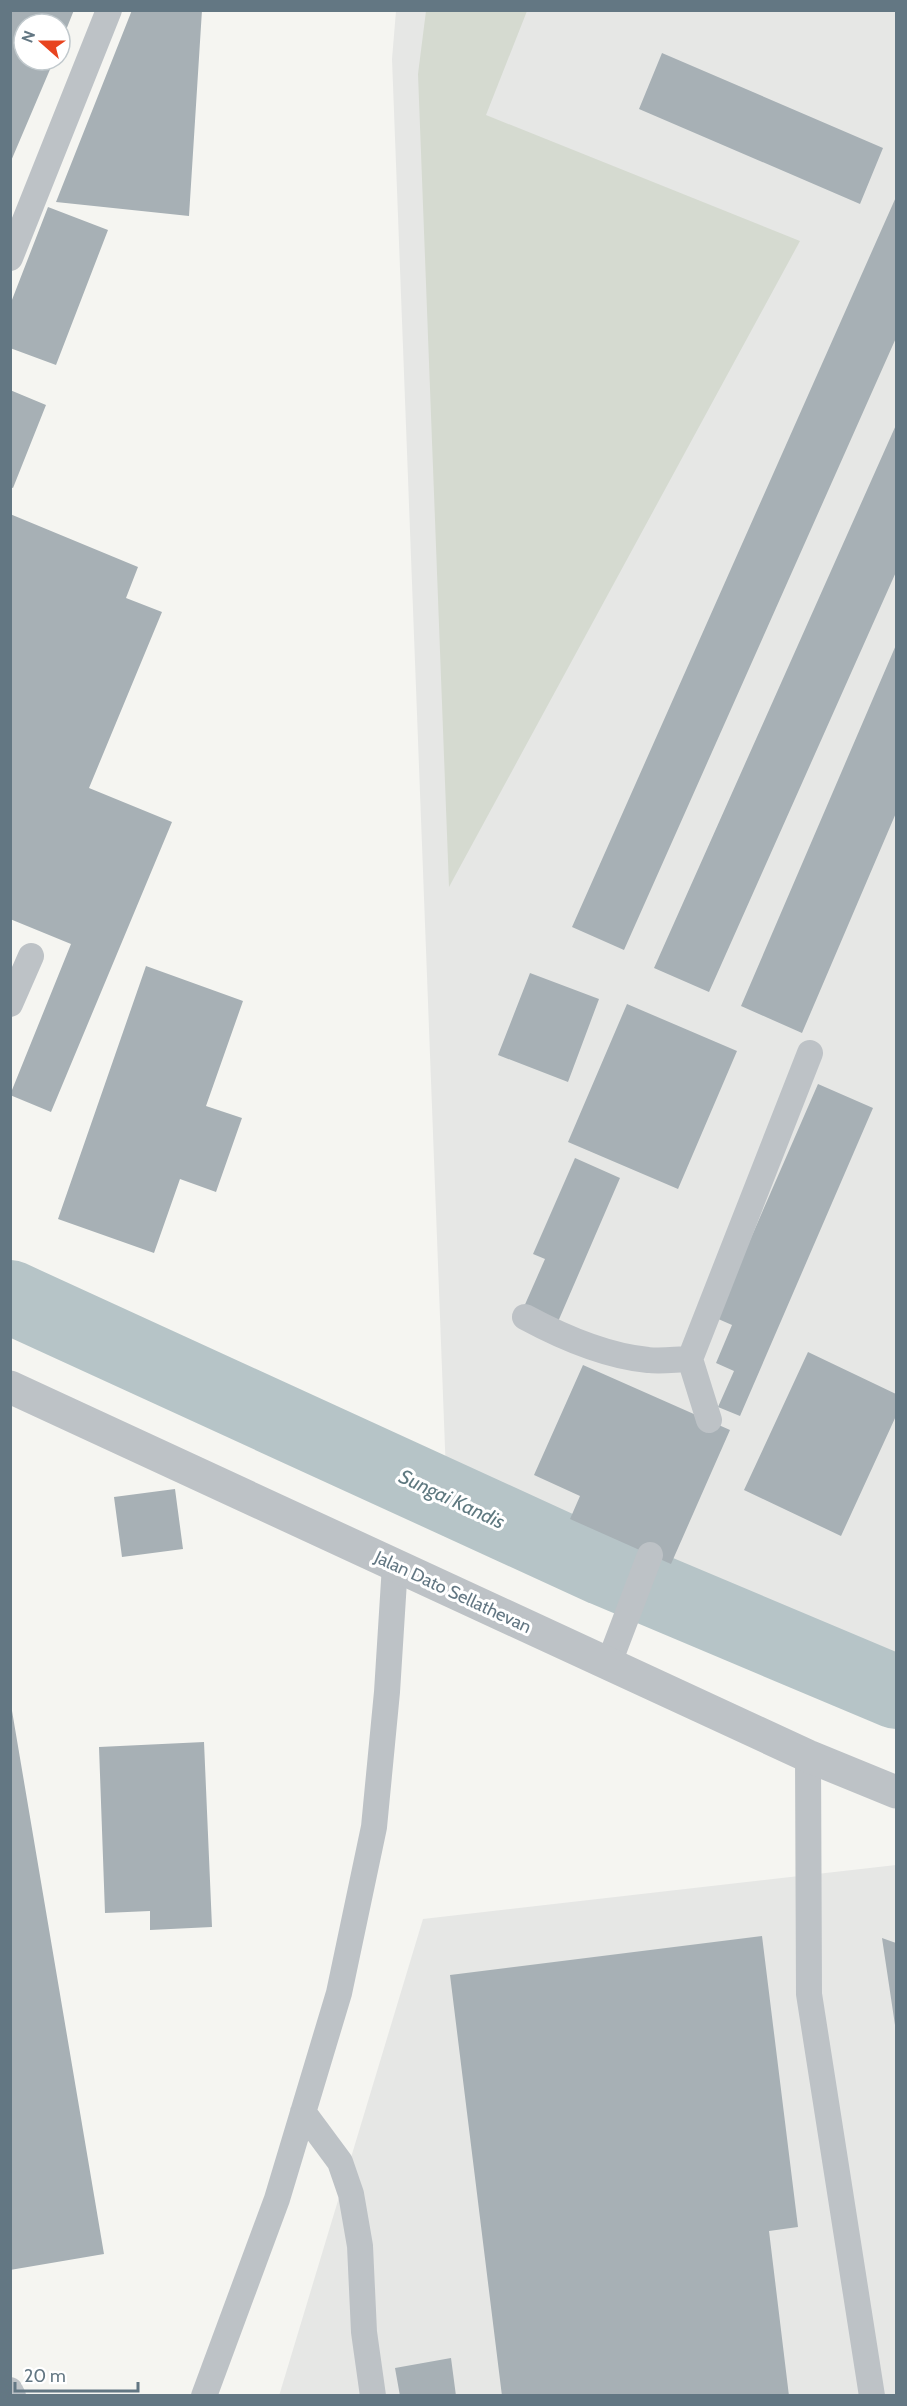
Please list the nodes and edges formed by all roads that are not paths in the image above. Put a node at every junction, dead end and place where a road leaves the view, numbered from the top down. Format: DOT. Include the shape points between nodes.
graph roads {
  1 [pos="109,10"];
  2 [pos="10,258"];
  3 [pos="31,956"];
  4 [pos="10,1004"];
  5 [pos="810,1053"];
  6 [pos="525,1317"];
  7 [pos="690,1359"];
  8 [pos="10,1387"];
  9 [pos="709,1420"];
  10 [pos="648,1560"];
  11 [pos="394,1565"];
  12 [pos="609,1663"];
  13 [pos="808,1756"];
  14 [pos="897,1792"];
  15 [pos="303,2112"];
  16 [pos="10,2390"];
  17 [pos="14,2396"];
  18 [pos="204,2396"];
  19 [pos="373,2396"];
  20 [pos="872,2396"];
  1 -- 2 [label="lane"];
  3 -- 4 [label="lane"];
  5 -- 7 [label="lane"];
  6 -- 7 [label="lane" via="552,1332 603,1350 648,1360"];
  7 -- 9 [label="lane"];
  8 -- 11 [label="street, Jalan Dato Sellathevan"];
  10 -- 12 [label="lane"];
  11 -- 12 [label="street, Jalan Dato Sellathevan"];
  11 -- 15 [label="lane" via="374,1827 339,1993"];
  12 -- 13 [label="street, Jalan Dato Sellathevan"];
  13 -- 14 [label="street, Jalan Dato Sellathevan"];
  13 -- 20 [label="lane" via="809,1994"];
  15 -- 18 [label="lane" via="277,2199"];
  15 -- 19 [label="lane" via="340,2162 351,2194 360,2246 364,2332"];
  16 -- 17 [label="lane"];
}
